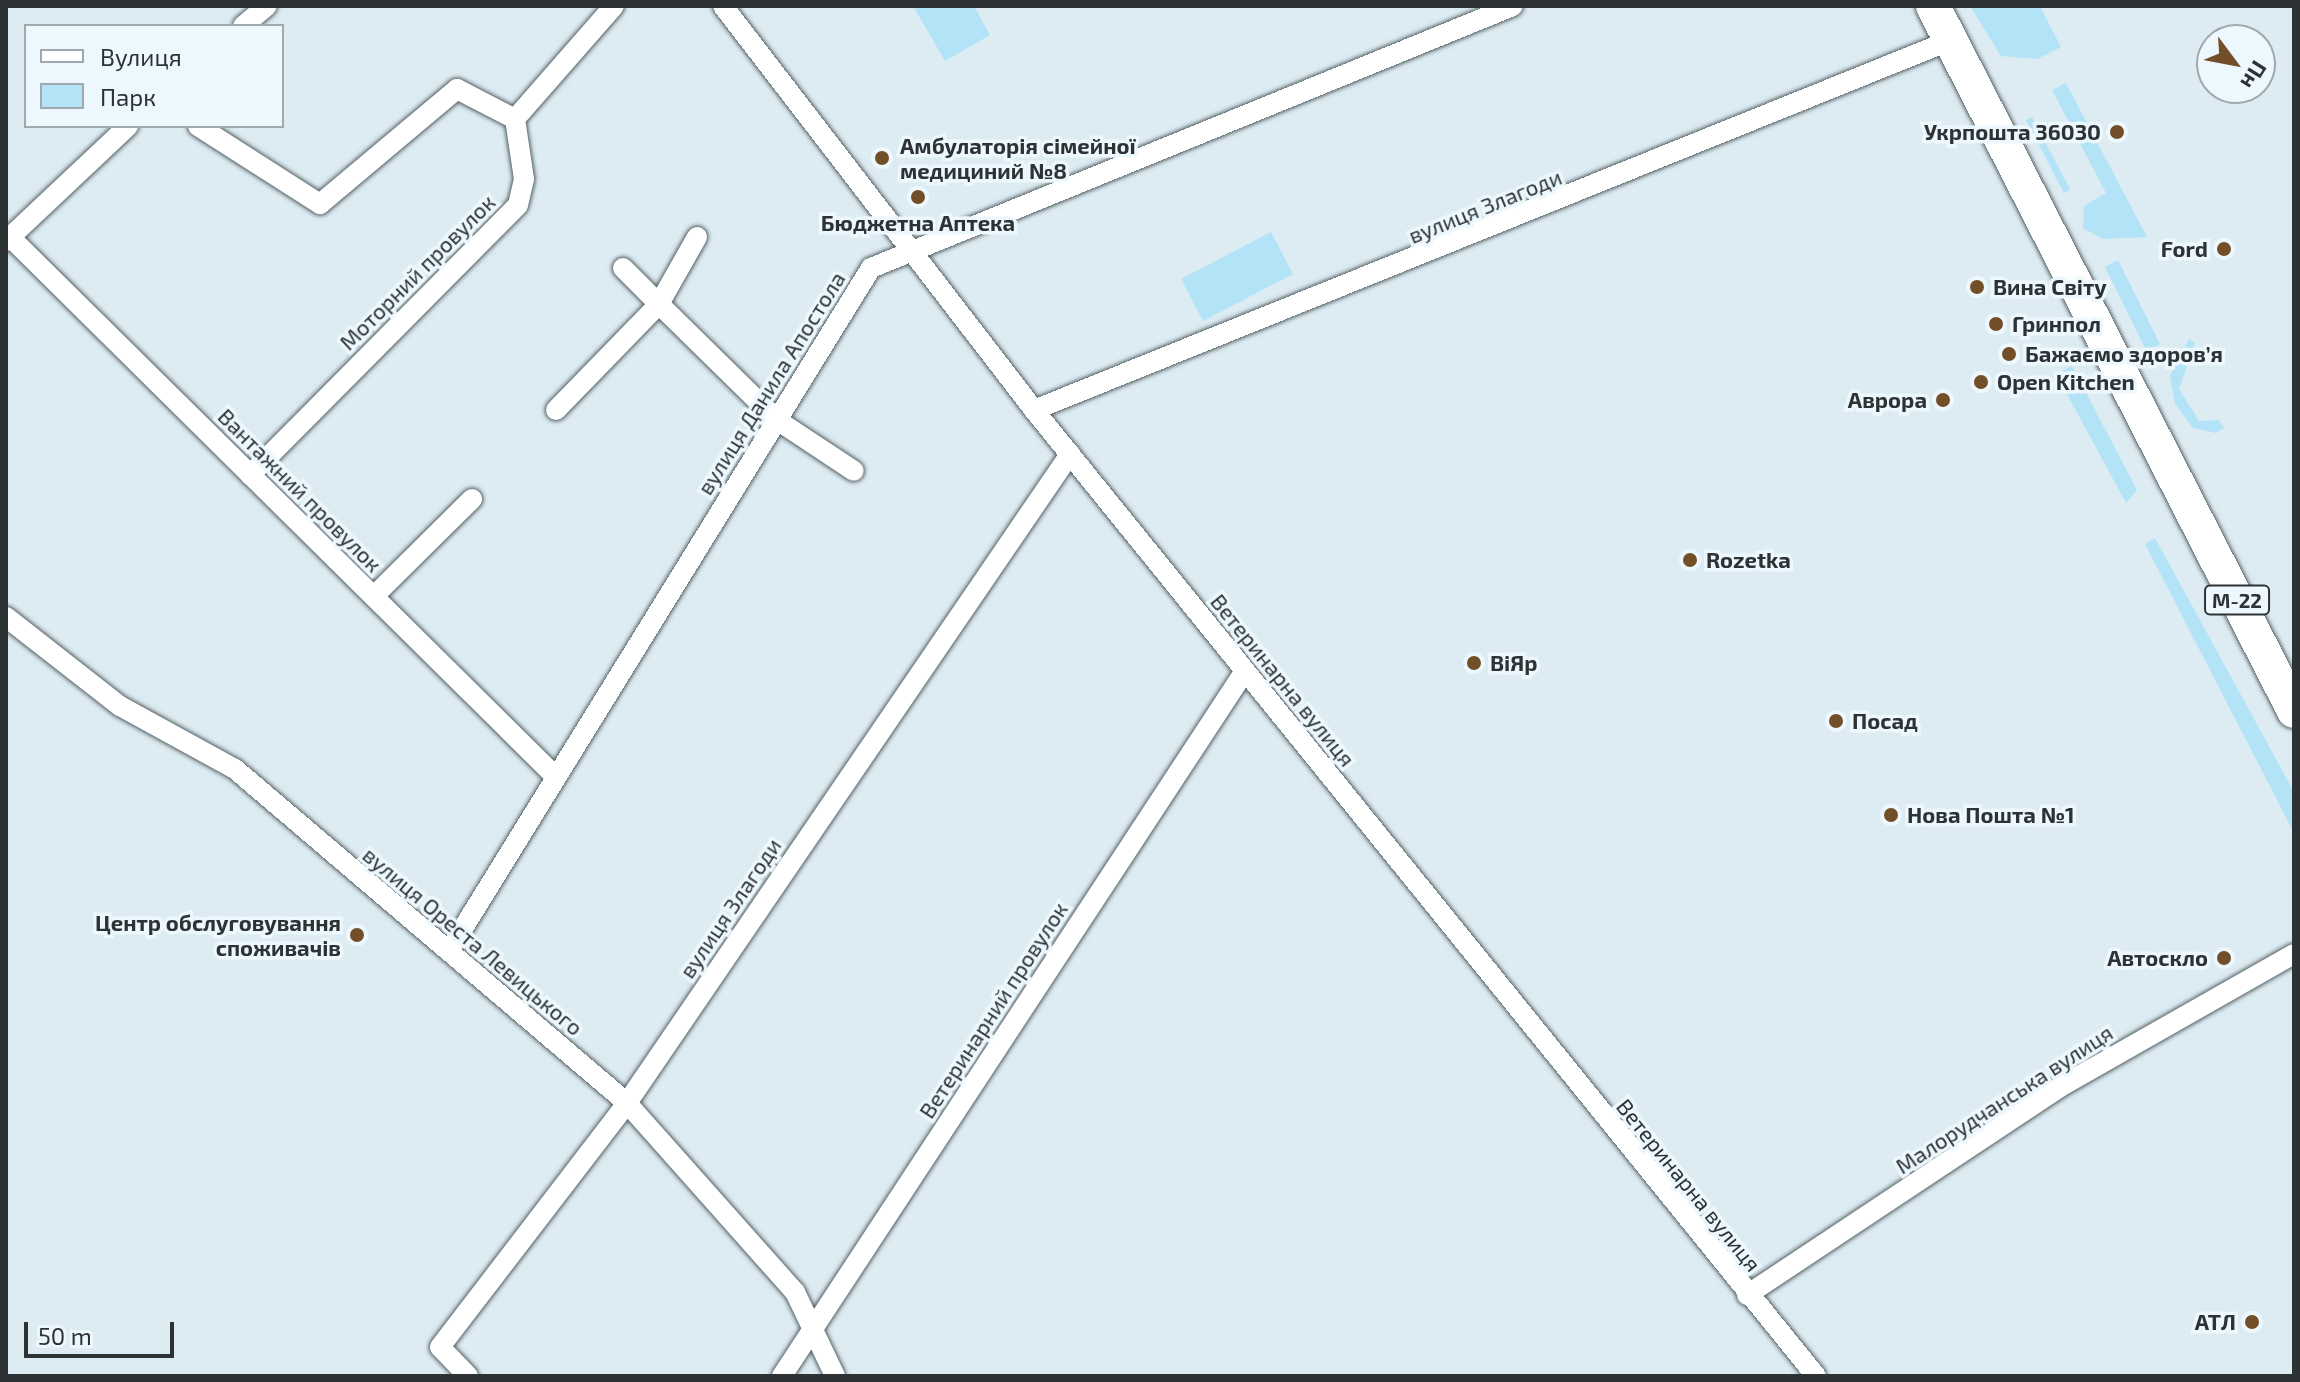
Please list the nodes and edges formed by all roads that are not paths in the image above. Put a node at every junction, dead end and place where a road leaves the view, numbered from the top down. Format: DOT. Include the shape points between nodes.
graph roads {
  1 [pos="267,6"];
  2 [pos="614,6"];
  3 [pos="1513,6"];
  4 [pos="1933,6"];
  5 [pos="729,8"];
  6 [pos="245,24"];
  7 [pos="1951,40"];
  8 [pos="515,119"];
  9 [pos="126,128"];
  10 [pos="201,128"];
  11 [pos="697,237"];
  12 [pos="8,239"];
  13 [pos="912,251"];
  14 [pos="623,268"];
  15 [pos="659,304"];
  16 [pos="556,410"];
  17 [pos="1034,410"];
  18 [pos="777,420"];
  19 [pos="1070,454"];
  20 [pos="854,471"];
  21 [pos="250,475"];
  22 [pos="472,499"];
  23 [pos="374,596"];
  24 [pos="6,617"];
  25 [pos="1245,671"];
  26 [pos="2294,711"];
  27 [pos="556,777"];
  28 [pos="449,951"];
  29 [pos="2294,954"];
  30 [pos="627,1103"];
  31 [pos="1747,1295"];
  32 [pos="813,1330"];
  33 [pos="468,1376"];
  34 [pos="782,1376"];
  35 [pos="835,1376"];
  36 [pos="1816,1376"];
  1 -- 6 [label="street"];
  2 -- 8 [label="street"];
  3 -- 13 [label="street, вулиця Данила Апостола"];
  4 -- 7 [label="highway, М-22"];
  5 -- 13 [label="street, Ветеринарна вулиця"];
  7 -- 17 [label="street, вулиця Злагоди"];
  7 -- 26 [label="highway, М-22"];
  8 -- 10 [label="street" via="457,89 320,204"];
  8 -- 21 [label="street, Моторний провулок" via="524,179 518,205"];
  9 -- 12 [label="street"];
  11 -- 15 [label="street"];
  12 -- 21 [label="street, Вантажний провулок"];
  13 -- 17 [label="street, Ветеринарна вулиця"];
  13 -- 18 [label="street, вулиця Данила Апостола" via="871,268"];
  14 -- 15 [label="street"];
  15 -- 16 [label="street"];
  15 -- 18 [label="street"];
  17 -- 19 [label="street, Ветеринарна вулиця"];
  18 -- 20 [label="street"];
  18 -- 27 [label="street, вулиця Данила Апостола"];
  19 -- 25 [label="street, Ветеринарна вулиця"];
  19 -- 30 [label="street, вулиця Злагоди"];
  21 -- 23 [label="street, Вантажний провулок"];
  22 -- 23 [label="street"];
  23 -- 27 [label="street, Вантажний провулок"];
  24 -- 28 [label="street, вулиця Ореста Левицького" via="120,706 235,769"];
  25 -- 31 [label="street, Ветеринарна вулиця"];
  25 -- 32 [label="street, Ветеринарний провулок"];
  27 -- 28 [label="street, вулиця Данила Апостола"];
  28 -- 30 [label="street, вулиця Ореста Левицького"];
  29 -- 31 [label="street, Малорудчанська вулиця" via="2065,1084"];
  30 -- 32 [label="street, вулиця Ореста Левицького" via="795,1292"];
  30 -- 33 [label="street, вулиця Злагоди" via="440,1347"];
  31 -- 36 [label="street, Ветеринарна вулиця"];
  32 -- 34 [label="street, Ветеринарний провулок"];
  32 -- 35 [label="street, вулиця Ореста Левицького"];
}
